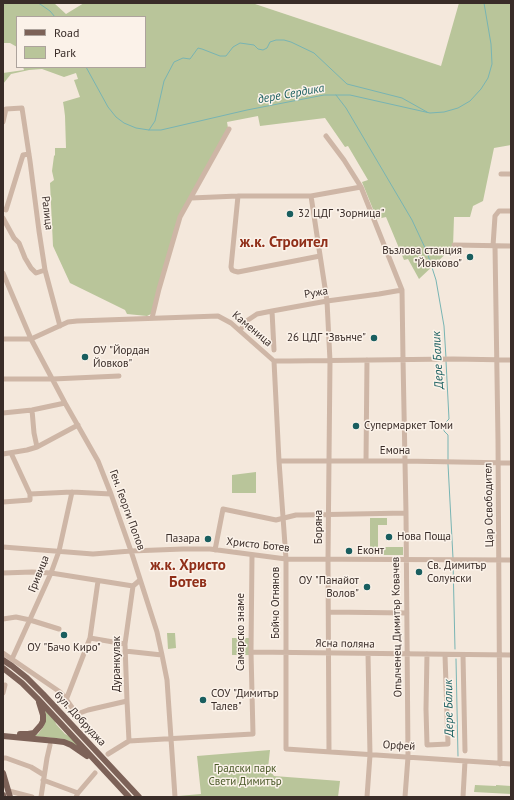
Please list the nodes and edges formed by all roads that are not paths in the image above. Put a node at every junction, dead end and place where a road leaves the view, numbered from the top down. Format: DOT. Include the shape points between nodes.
graph roads {
  1 [pos="3,122"];
  2 [pos="229,129"];
  3 [pos="326,136"];
  4 [pos="29,154"];
  5 [pos="501,174"];
  6 [pos="511,174"];
  7 [pos="361,187"];
  8 [pos="238,196"];
  9 [pos="311,196"];
  10 [pos="191,198"];
  11 [pos="5,209"];
  12 [pos="511,211"];
  13 [pos="3,218"];
  14 [pos="454,245"];
  15 [pos="494,246"];
  16 [pos="511,246"];
  17 [pos="320,256"];
  18 [pos="46,270"];
  19 [pos="3,273"];
  20 [pos="402,290"];
  21 [pos="327,301"];
  22 [pos="272,311"];
  23 [pos="152,318"];
  24 [pos="60,326"];
  25 [pos="240,330"];
  26 [pos="3,339"];
  27 [pos="31,339"];
  28 [pos="274,350"];
  29 [pos="403,359"];
  30 [pos="330,360"];
  31 [pos="367,360"];
  32 [pos="496,360"];
  33 [pos="511,360"];
  34 [pos="274,361"];
  35 [pos="119,376"];
  36 [pos="3,379"];
  37 [pos="53,379"];
  38 [pos="65,403"];
  39 [pos="32,410"];
  40 [pos="3,413"];
  41 [pos="78,425"];
  42 [pos="37,447"];
  43 [pos="12,453"];
  44 [pos="3,454"];
  45 [pos="279,461"];
  46 [pos="329,461"];
  47 [pos="366,461"];
  48 [pos="404,461"];
  49 [pos="498,463"];
  50 [pos="511,463"];
  51 [pos="72,492"];
  52 [pos="111,494"];
  53 [pos="30,497"];
  54 [pos="3,502"];
  55 [pos="406,513"];
  56 [pos="329,515"];
  57 [pos="283,518"];
  58 [pos="3,547"];
  59 [pos="215,550"];
  60 [pos="58,551"];
  61 [pos="131,551"];
  62 [pos="252,555"];
  63 [pos="286,558"];
  64 [pos="328,559"];
  65 [pos="406,560"];
  66 [pos="499,560"];
  67 [pos="511,560"];
  68 [pos="3,573"];
  69 [pos="51,573"];
  70 [pos="140,580"];
  71 [pos="98,581"];
  72 [pos="132,586"];
  73 [pos="329,612"];
  74 [pos="407,613"];
  75 [pos="3,618"];
  76 [pos="30,620"];
  77 [pos="59,629"];
  78 [pos="90,638"];
  79 [pos="125,644"];
  80 [pos="125,651"];
  81 [pos="251,652"];
  82 [pos="3,653"];
  83 [pos="286,653"];
  84 [pos="329,653"];
  85 [pos="368,654"];
  86 [pos="407,654"];
  87 [pos="427,654"];
  88 [pos="162,655"];
  89 [pos="445,655"];
  90 [pos="463,655"];
  91 [pos="499,655"];
  92 [pos="511,655"];
  93 [pos="12,659"];
  94 [pos="3,660"];
  95 [pos="3,668"];
  96 [pos="5,685"];
  97 [pos="3,693"];
  98 [pos="37,698"];
  99 [pos="66,700"];
  100 [pos="127,701"];
  101 [pos="77,714"];
  102 [pos="89,732"];
  103 [pos="3,735"];
  104 [pos="172,739"];
  105 [pos="129,741"];
  106 [pos="50,745"];
  107 [pos="286,749"];
  108 [pos="465,751"];
  109 [pos="329,752"];
  110 [pos="108,754"];
  111 [pos="370,755"];
  112 [pos="408,757"];
  113 [pos="3,758"];
  114 [pos="465,761"];
  115 [pos="500,764"];
  116 [pos="511,764"];
  117 [pos="99,765"];
  118 [pos="3,773"];
  119 [pos="95,773"];
  120 [pos="44,777"];
  121 [pos="6,795"];
  122 [pos="77,795"];
  123 [pos="32,797"];
  124 [pos="40,797"];
  125 [pos="129,797"];
  126 [pos="139,797"];
  127 [pos="175,797"];
  128 [pos="367,797"];
  129 [pos="405,797"];
  130 [pos="463,797"];
  1 -- 4 [label="street, Ралица" via="6,109 22,108"];
  2 -- 10 [label="street"];
  3 -- 7 [label="street"];
  4 -- 11 [label="street" via="23,155"];
  4 -- 18 [label="street, Ралица"];
  5 -- 6 [label="street"];
  7 -- 9 [label="street"];
  7 -- 20 [label="street"];
  8 -- 9 [label="street"];
  8 -- 10 [label="street"];
  8 -- 17 [label="street" via="230,267 232,270 238,272"];
  9 -- 17 [label="street, Боряна"];
  10 -- 23 [label="street" via="180,217"];
  12 -- 15 [label="street, Цар Освободител" via="499,211 495,216"];
  13 -- 18 [label="street" via="31,268 36,273"];
  14 -- 15 [label="street"];
  15 -- 16 [label="street"];
  15 -- 32 [label="street, Цар Освободител"];
  17 -- 21 [label="street, Боряна"];
  18 -- 24 [label="street, Ралица"];
  19 -- 27 [label="street, Ген. Георги Попов"];
  20 -- 21 [label="street, Ружа"];
  20 -- 29 [label="street, Опълченец Димитър Ковачев"];
  21 -- 22 [label="street, Ружа"];
  21 -- 30 [label="street, Боряна"];
  22 -- 25 [label="street, Ружа" via="257,314"];
  22 -- 28 [label="street"];
  23 -- 24 [label="street, Каменица" via="77,321"];
  23 -- 25 [label="street, Каменица" via="218,316"];
  24 -- 27 [label="street, Каменица"];
  25 -- 34 [label="street, Каменица"];
  26 -- 27 [label="street"];
  27 -- 37 [label="street, Ген. Георги Попов"];
  29 -- 31 [label="street, Каменица"];
  29 -- 32 [label="street, Каменица"];
  29 -- 48 [label="street, Опълченец Димитър Ковачев"];
  30 -- 31 [label="street, Каменица"];
  30 -- 34 [label="street, Каменица"];
  30 -- 46 [label="street, Боряна"];
  31 -- 47 [label="street"];
  32 -- 33 [label="street, Каменица"];
  32 -- 49 [label="street, Цар Освободител"];
  34 -- 45 [label="street, Бойчо Огнянов"];
  35 -- 37 [label="street"];
  36 -- 37 [label="street"];
  37 -- 38 [label="street, Ген. Георги Попов"];
  38 -- 39 [label="street"];
  38 -- 41 [label="street, Ген. Георги Попов"];
  39 -- 40 [label="street"];
  39 -- 42 [label="street"];
  41 -- 42 [label="street"];
  41 -- 52 [label="street, Ген. Георги Попов" via="98,461"];
  42 -- 43 [label="street"];
  43 -- 44 [label="street"];
  43 -- 53 [label="street"];
  45 -- 46 [label="street, Емона"];
  45 -- 57 [label="street, Бойчо Огнянов"];
  46 -- 47 [label="street, Емона"];
  46 -- 56 [label="street, Боряна"];
  47 -- 48 [label="street, Емона"];
  48 -- 49 [label="street, Емона"];
  48 -- 55 [label="street, Опълченец Димитър Ковачев"];
  49 -- 50 [label="street, Емона"];
  49 -- 66 [label="street, Цар Освободител"];
  51 -- 52 [label="street"];
  51 -- 53 [label="street"];
  51 -- 60 [label="street, Гривица"];
  52 -- 61 [label="street, Ген. Георги Попов"];
  53 -- 54 [label="street"];
  55 -- 56 [label="street"];
  55 -- 65 [label="street, Опълченец Димитър Ковачев"];
  56 -- 57 [label="street" via="296,515"];
  56 -- 64 [label="street, Боряна"];
  57 -- 59 [label="street" via="276,520 223,509"];
  57 -- 63 [label="street, Бойчо Огнянов"];
  58 -- 60 [label="street, Христо Ботев"];
  59 -- 61 [label="street, Христо Ботев"];
  59 -- 62 [label="street, Христо Ботев"];
  60 -- 61 [label="street, Христо Ботев" via="93,554"];
  60 -- 69 [label="street, Гривица"];
  61 -- 70 [label="street, Ген. Георги Попов"];
  62 -- 63 [label="street, Христо Ботев"];
  62 -- 81 [label="street, Самарско знаме"];
  63 -- 64 [label="street, Христо Ботев"];
  63 -- 83 [label="street, Бойчо Огнянов"];
  64 -- 65 [label="street, Христо Ботев"];
  64 -- 73 [label="street, Боряна"];
  65 -- 66 [label="street, Христо Ботев"];
  65 -- 74 [label="street, Опълченец Димитър Ковачев"];
  66 -- 67 [label="street, Христо Ботев"];
  66 -- 91 [label="street, Цар Освободител"];
  68 -- 69 [label="street"];
  69 -- 71 [label="street"];
  69 -- 76 [label="street, Гривица"];
  70 -- 72 [label="street"];
  70 -- 88 [label="street, Ген. Георги Попов"];
  71 -- 72 [label="street"];
  71 -- 78 [label="street"];
  72 -- 79 [label="street, Дуранкулак"];
  73 -- 74 [label="street"];
  73 -- 84 [label="street, Боряна"];
  74 -- 86 [label="street, Опълченец Димитър Ковачев"];
  75 -- 76 [label="street"];
  76 -- 77 [label="street"];
  76 -- 93 [label="street, Гривица"];
  78 -- 79 [label="street"];
  78 -- 99 [label="street"];
  79 -- 80 [label="street, Дуранкулак"];
  80 -- 88 [label="street"];
  80 -- 100 [label="street, Дуранкулак"];
  81 -- 83 [label="street, Ясна поляна"];
  81 -- 104 [label="street, Самарско знаме" via="252,734"];
  82 -- 93 [label="street"];
  83 -- 84 [label="street, Ясна поляна"];
  83 -- 107 [label="street, Бойчо Огнянов"];
  84 -- 85 [label="street, Ясна поляна"];
  84 -- 109 [label="street, Боряна"];
  85 -- 86 [label="street, Ясна поляна"];
  85 -- 111 [label="street"];
  86 -- 87 [label="street, Ясна поляна"];
  86 -- 112 [label="street, Опълченец Димитър Ковачев"];
  87 -- 89 [label="street, Ясна поляна"];
  87 -- 89 [label="street" via="427,745 448,744"];
  88 -- 104 [label="street, Ген. Георги Попов" via="167,680"];
  89 -- 90 [label="street, Ясна поляна"];
  90 -- 91 [label="street, Ясна поляна"];
  90 -- 108 [label="street"];
  91 -- 92 [label="street, Ясна поляна"];
  91 -- 115 [label="street, Цар Освободител"];
  93 -- 99 [label="street"];
  94 -- 126 [label="main road, бул. Добруджа" via="43,694"];
  95 -- 98 [label="main road, бул. Добруджа"];
  96 -- 97 [label="street"];
  98 -- 103 [label="main road" via="42,709 41,726 34,733"];
  98 -- 117 [label="main road, бул. Добруджа"];
  99 -- 101 [label="street"];
  100 -- 101 [label="street"];
  100 -- 105 [label="street, Дуранкулак"];
  101 -- 102 [label="street"];
  103 -- 117 [label="main road" via="64,742"];
  104 -- 105 [label="street"];
  104 -- 127 [label="street, Ген. Георги Попов"];
  105 -- 110 [label="street"];
  106 -- 120 [label="street"];
  107 -- 109 [label="street, Орфей"];
  109 -- 111 [label="street, Орфей"];
  111 -- 112 [label="street, Орфей"];
  111 -- 128 [label="street"];
  112 -- 114 [label="street, Орфей"];
  112 -- 129 [label="street, Опълченец Димитър Ковачев"];
  113 -- 120 [label="street" via="31,767"];
  114 -- 115 [label="street, Орфей"];
  114 -- 130 [label="street"];
  115 -- 116 [label="street, Орфей"];
  117 -- 125 [label="main road, бул. Добруджа"];
  118 -- 121 [label="main road"];
  119 -- 122 [label="street"];
  120 -- 122 [label="street"];
  120 -- 124 [label="street"];
  121 -- 123 [label="street"];
}
